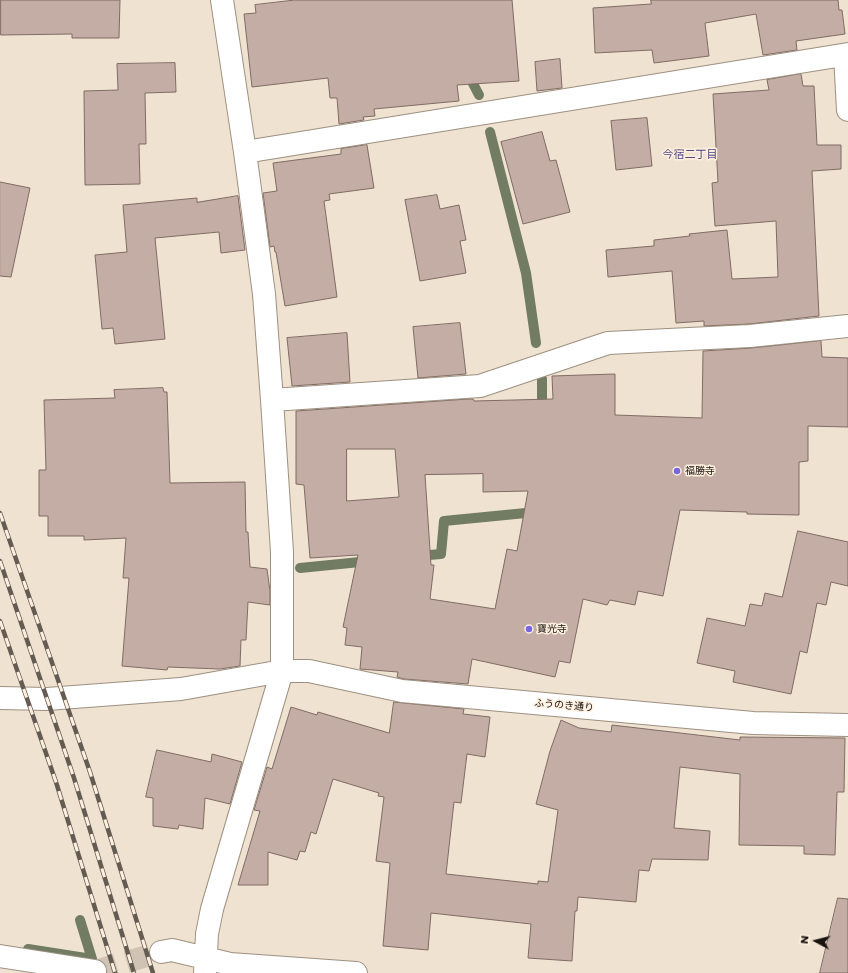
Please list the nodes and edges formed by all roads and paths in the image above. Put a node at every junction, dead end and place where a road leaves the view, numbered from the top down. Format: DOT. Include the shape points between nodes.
graph roads {
  1 [pos="222,0"];
  2 [pos="847,55"];
  3 [pos="848,110"];
  4 [pos="245,152"];
  5 [pos="848,326"];
  6 [pos="272,400"];
  7 [pos="282,671"];
  8 [pos="0,698"];
  9 [pos="848,725"];
  10 [pos="161,952"];
  11 [pos="0,956"];
  12 [pos="206,966"];
  13 [pos="94,971"];
  14 [pos="356,973"];
  1 -- 4 [label="street"];
  2 -- 3 [label="street"];
  2 -- 4 [label="street"];
  4 -- 6 [label="street" via="264,294"];
  5 -- 6 [label="street" via="750,336 608,344 480,386"];
  6 -- 7 [label="street" via="282,552"];
  7 -- 8 [label="street, ふうのき通り" via="182,689 47,699"];
  7 -- 9 [label="street, ふうのき通り" via="309,671 402,691 753,723"];
  7 -- 12 [label="street" via="212,909 207,934"];
  10 -- 12 [label="street" via="172,950"];
  11 -- 13 [label="street"];
  12 -- 14 [label="street" via="230,964"];
}
